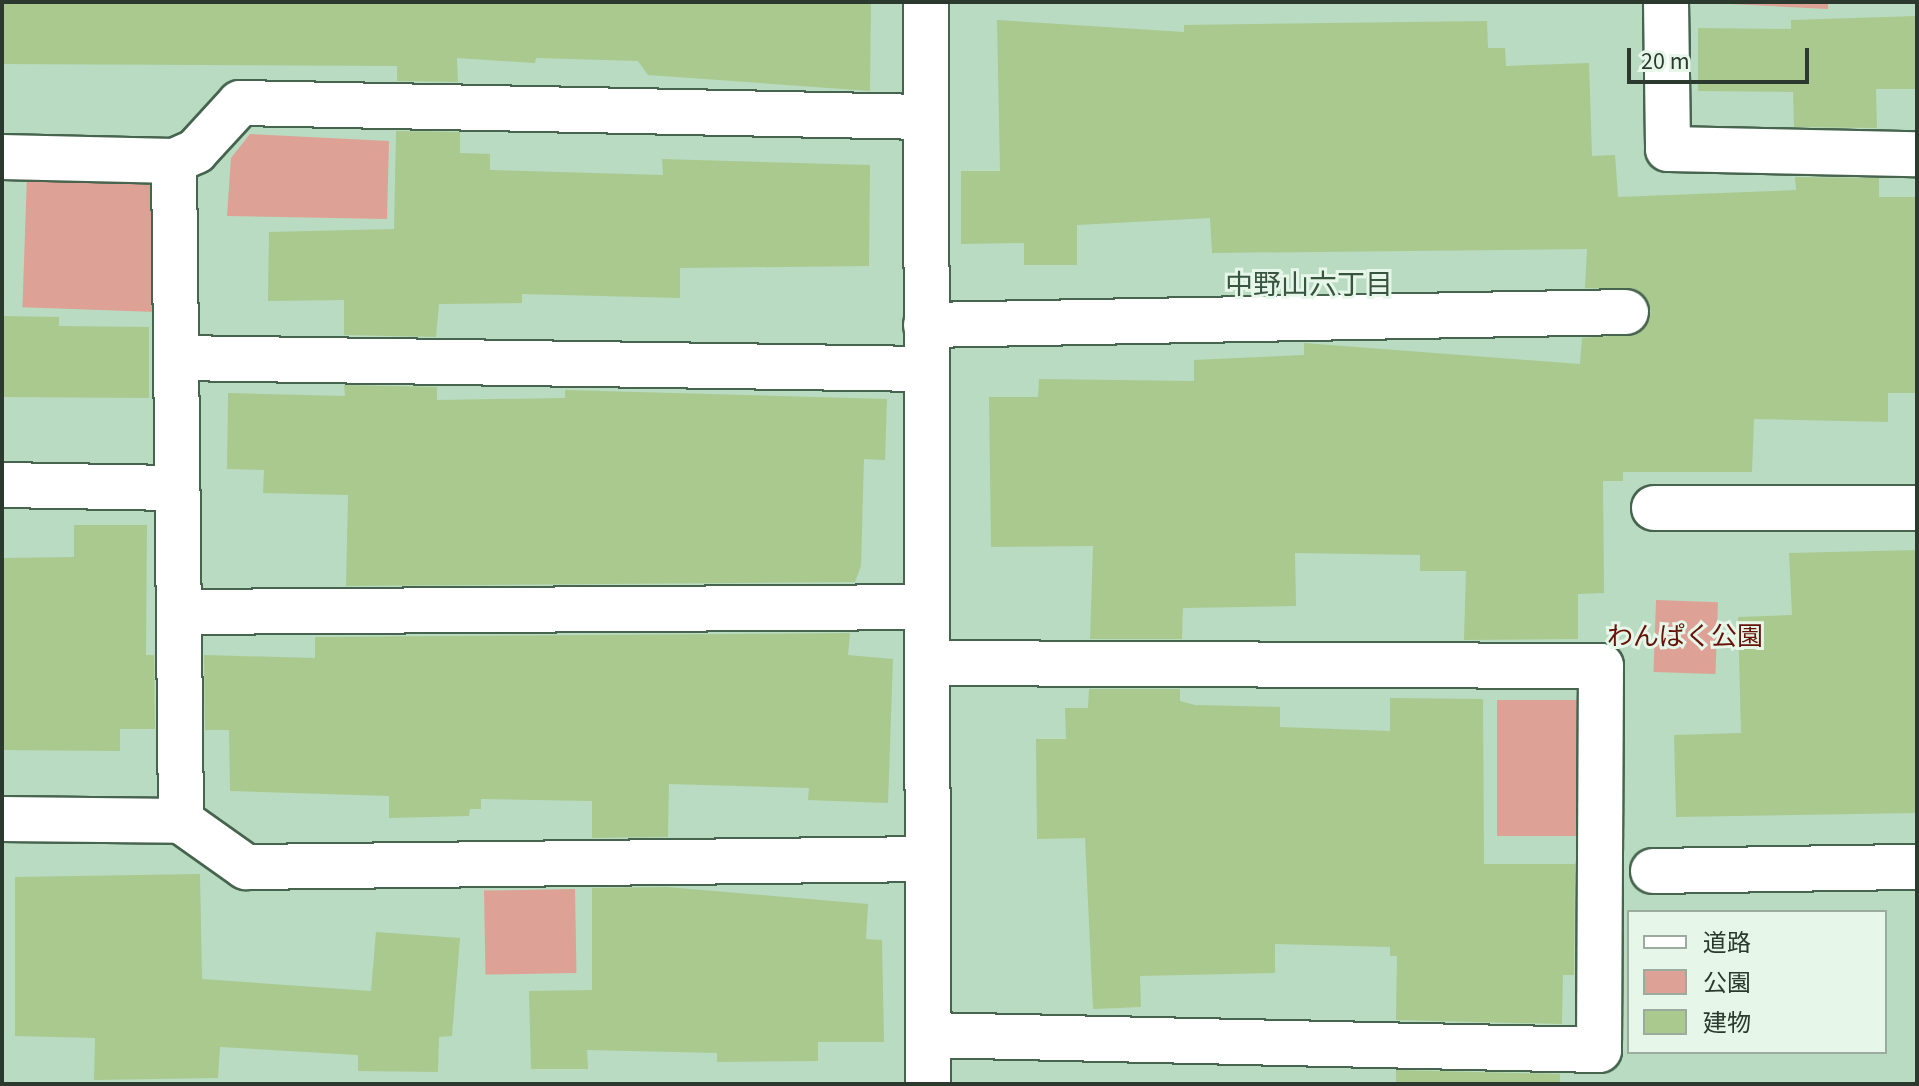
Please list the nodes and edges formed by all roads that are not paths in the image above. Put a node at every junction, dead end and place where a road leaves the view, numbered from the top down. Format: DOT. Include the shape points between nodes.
graph roads {
  1 [pos="926,2"];
  2 [pos="1666,2"];
  3 [pos="925,117"];
  4 [pos="1917,154"];
  5 [pos="2,157"];
  6 [pos="174,161"];
  7 [pos="1626,312"];
  8 [pos="926,325"];
  9 [pos="176,358"];
  10 [pos="926,369"];
  11 [pos="2,485"];
  12 [pos="176,488"];
  13 [pos="1654,508"];
  14 [pos="1917,508"];
  15 [pos="927,607"];
  16 [pos="179,612"];
  17 [pos="927,663"];
  18 [pos="2,819"];
  19 [pos="181,821"];
  20 [pos="928,859"];
  21 [pos="1917,867"];
  22 [pos="1653,871"];
  23 [pos="928,1035"];
  24 [pos="928,1084"];
  1 -- 3 [label="street"];
  2 -- 4 [label="street" via="1668,149"];
  3 -- 6 [label="street" via="240,103 196,151"];
  3 -- 8 [label="street"];
  5 -- 6 [label="street"];
  6 -- 9 [label="street"];
  7 -- 8 [label="street"];
  8 -- 10 [label="street"];
  9 -- 10 [label="street"];
  9 -- 12 [label="street"];
  10 -- 15 [label="street"];
  11 -- 12 [label="street"];
  12 -- 16 [label="street"];
  13 -- 14 [label="street"];
  15 -- 16 [label="street"];
  15 -- 17 [label="street"];
  16 -- 19 [label="street"];
  17 -- 20 [label="street"];
  17 -- 23 [label="street" via="1601,666 1599,1050"];
  18 -- 19 [label="street"];
  19 -- 20 [label="street" via="246,867"];
  20 -- 23 [label="street"];
  21 -- 22 [label="street"];
  23 -- 24 [label="street"];
}
